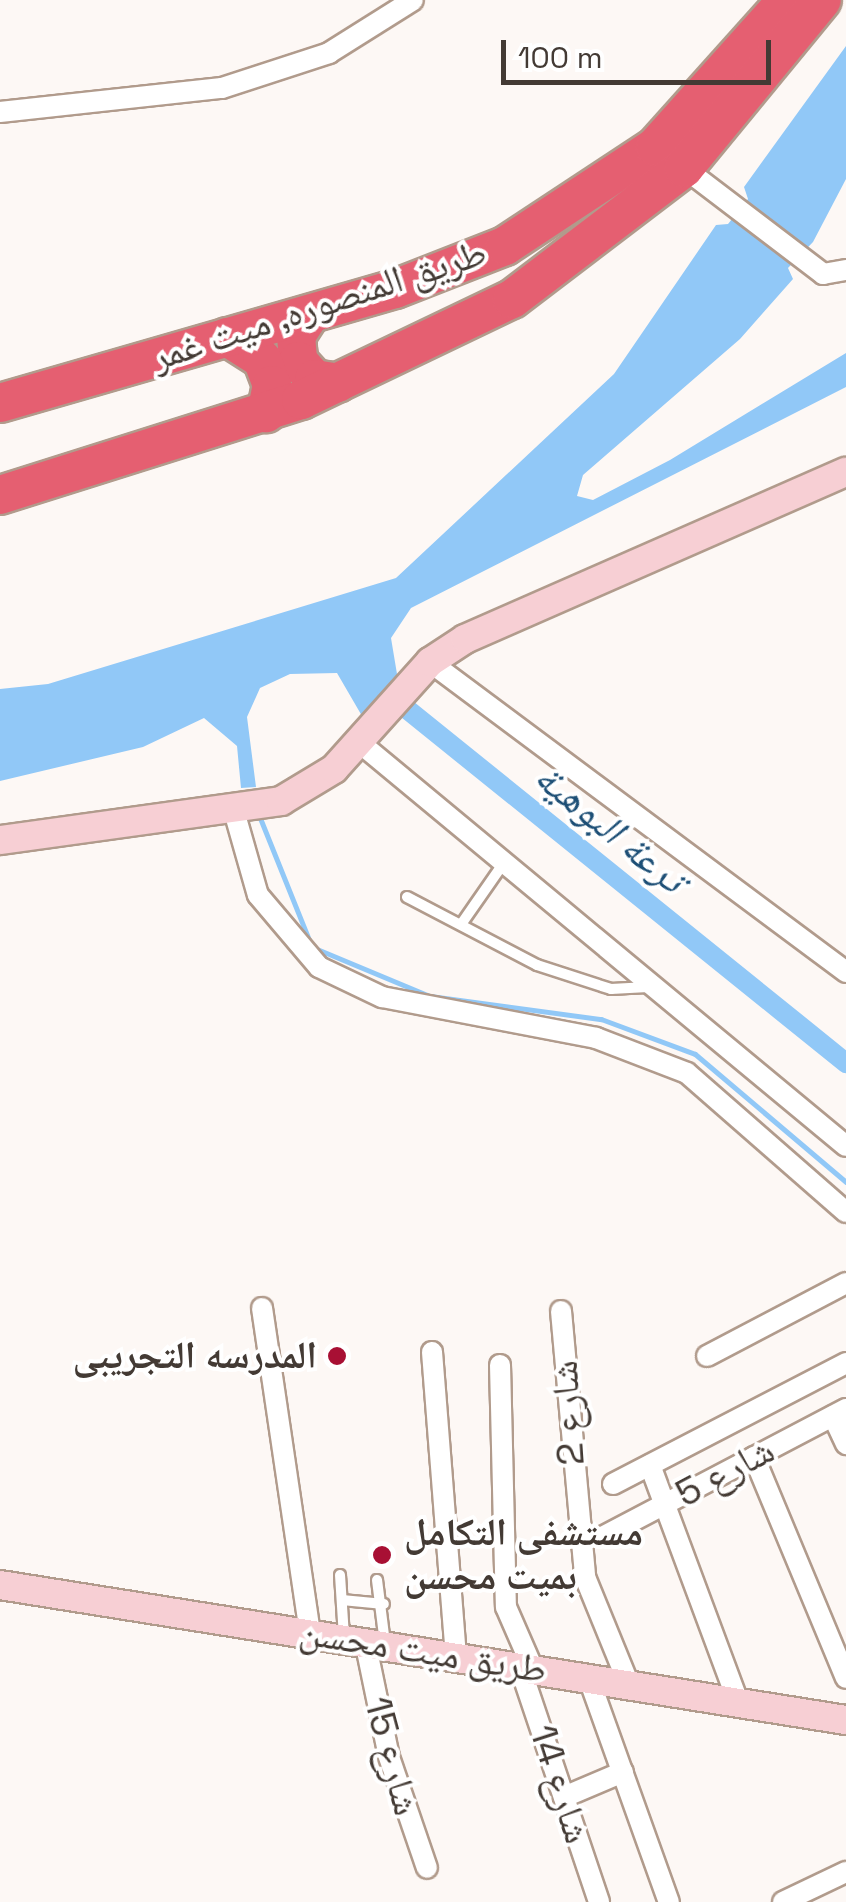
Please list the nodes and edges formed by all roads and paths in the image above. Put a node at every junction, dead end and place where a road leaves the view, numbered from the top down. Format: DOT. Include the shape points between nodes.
graph roads {
  1 [pos="413,0"];
  2 [pos="787,0"];
  3 [pos="822,0"];
  4 [pos="0,112"];
  5 [pos="684,168"];
  6 [pos="846,270"];
  7 [pos="309,316"];
  8 [pos="227,338"];
  9 [pos="338,384"];
  10 [pos="0,403"];
  11 [pos="266,413"];
  12 [pos="846,472"];
  13 [pos="0,495"];
  14 [pos="430,662"];
  15 [pos="360,743"];
  16 [pos="249,810"];
  17 [pos="0,840"];
  18 [pos="503,864"];
  19 [pos="406,897"];
  20 [pos="462,923"];
  21 [pos="844,966"];
  22 [pos="648,986"];
  23 [pos="846,1146"];
  24 [pos="846,1212"];
  25 [pos="846,1283"];
  26 [pos="262,1308"];
  27 [pos="561,1311"];
  28 [pos="432,1352"];
  29 [pos="707,1356"];
  30 [pos="846,1364"];
  31 [pos="500,1365"];
  32 [pos="839,1412"];
  33 [pos="846,1444"];
  34 [pos="754,1457"];
  35 [pos="650,1465"];
  36 [pos="612,1484"];
  37 [pos="664,1504"];
  38 [pos="604,1536"];
  39 [pos="340,1575"];
  40 [pos="378,1580"];
  41 [pos="1,1581"];
  42 [pos="342,1600"];
  43 [pos="384,1604"];
  44 [pos="310,1632"];
  45 [pos="365,1641"];
  46 [pos="456,1656"];
  47 [pos="527,1668"];
  48 [pos="589,1678"];
  49 [pos="846,1678"];
  50 [pos="630,1685"];
  51 [pos="739,1704"];
  52 [pos="846,1720"];
  53 [pos="623,1772"];
  54 [pos="564,1797"];
  55 [pos="427,1868"];
  56 [pos="846,1872"];
  57 [pos="599,1902"];
  58 [pos="669,1902"];
  59 [pos="783,1902"];
  1 -- 4 [label="street" via="329,53 222,88"];
  2 -- 7 [label="highway, طريق المنصوره, ميت غمر" via="655,147 558,218 451,268"];
  3 -- 5 [label="highway, طريق المنصوره, ميت غمر"];
  5 -- 6 [label="street" via="823,274"];
  5 -- 9 [label="highway, طريق المنصوره, ميت غمر" via="512,300"];
  7 -- 8 [label="highway, طريق المنصوره, ميت غمر"];
  7 -- 9 [label="highway" via="296,336 298,360 314,379"];
  8 -- 10 [label="highway, طريق المنصوره, ميت غمر"];
  8 -- 11 [label="highway" via="262,359 272,386"];
  9 -- 11 [label="highway, طريق المنصوره, ميت غمر"];
  11 -- 13 [label="highway, طريق المنصوره, ميت غمر"];
  12 -- 14 [label="street" via="708,540 504,620"];
  14 -- 15 [label="street"];
  14 -- 21 [label="street"];
  15 -- 16 [label="street" via="316,782"];
  15 -- 18 [label="street"];
  16 -- 17 [label="street"];
  16 -- 24 [label="street" via="258,895 319,968 382,997 596,1038 687,1073"];
  18 -- 20 [label="lane"];
  18 -- 22 [label="street"];
  19 -- 20 [label="lane"];
  20 -- 22 [label="lane" via="548,970 611,989"];
  22 -- 23 [label="street"];
  25 -- 29 [label="street"];
  26 -- 44 [label="street"];
  27 -- 50 [label="street, شارع 2" via="581,1558"];
  28 -- 46 [label="street"];
  30 -- 35 [label="street"];
  31 -- 47 [label="street, شارع 14" via="506,1607"];
  32 -- 33 [label="street"];
  32 -- 34 [label="street, شارع 5"];
  34 -- 37 [label="street, شارع 5"];
  34 -- 49 [label="street"];
  35 -- 36 [label="street"];
  35 -- 37 [label="street"];
  37 -- 38 [label="street, شارع 5"];
  37 -- 51 [label="street"];
  39 -- 42 [label="lane"];
  40 -- 43 [label="lane"];
  41 -- 44 [label="street, طريق ميت محسن"];
  42 -- 43 [label="lane"];
  42 -- 45 [label="lane"];
  43 -- 45 [label="lane"];
  44 -- 45 [label="street, طريق ميت محسن"];
  45 -- 46 [label="street, طريق ميت محسن"];
  45 -- 55 [label="street, شارع 15" via="388,1757"];
  46 -- 47 [label="street, طريق ميت محسن"];
  47 -- 48 [label="street, طريق ميت محسن"];
  47 -- 54 [label="street, شارع 14"];
  48 -- 50 [label="street, طريق ميت محسن"];
  48 -- 53 [label="street"];
  50 -- 51 [label="street, طريق ميت محسن"];
  51 -- 52 [label="street, طريق ميت محسن"];
  53 -- 54 [label="street"];
  53 -- 58 [label="street"];
  54 -- 57 [label="street, شارع 14"];
  56 -- 59 [label="street"];
}
